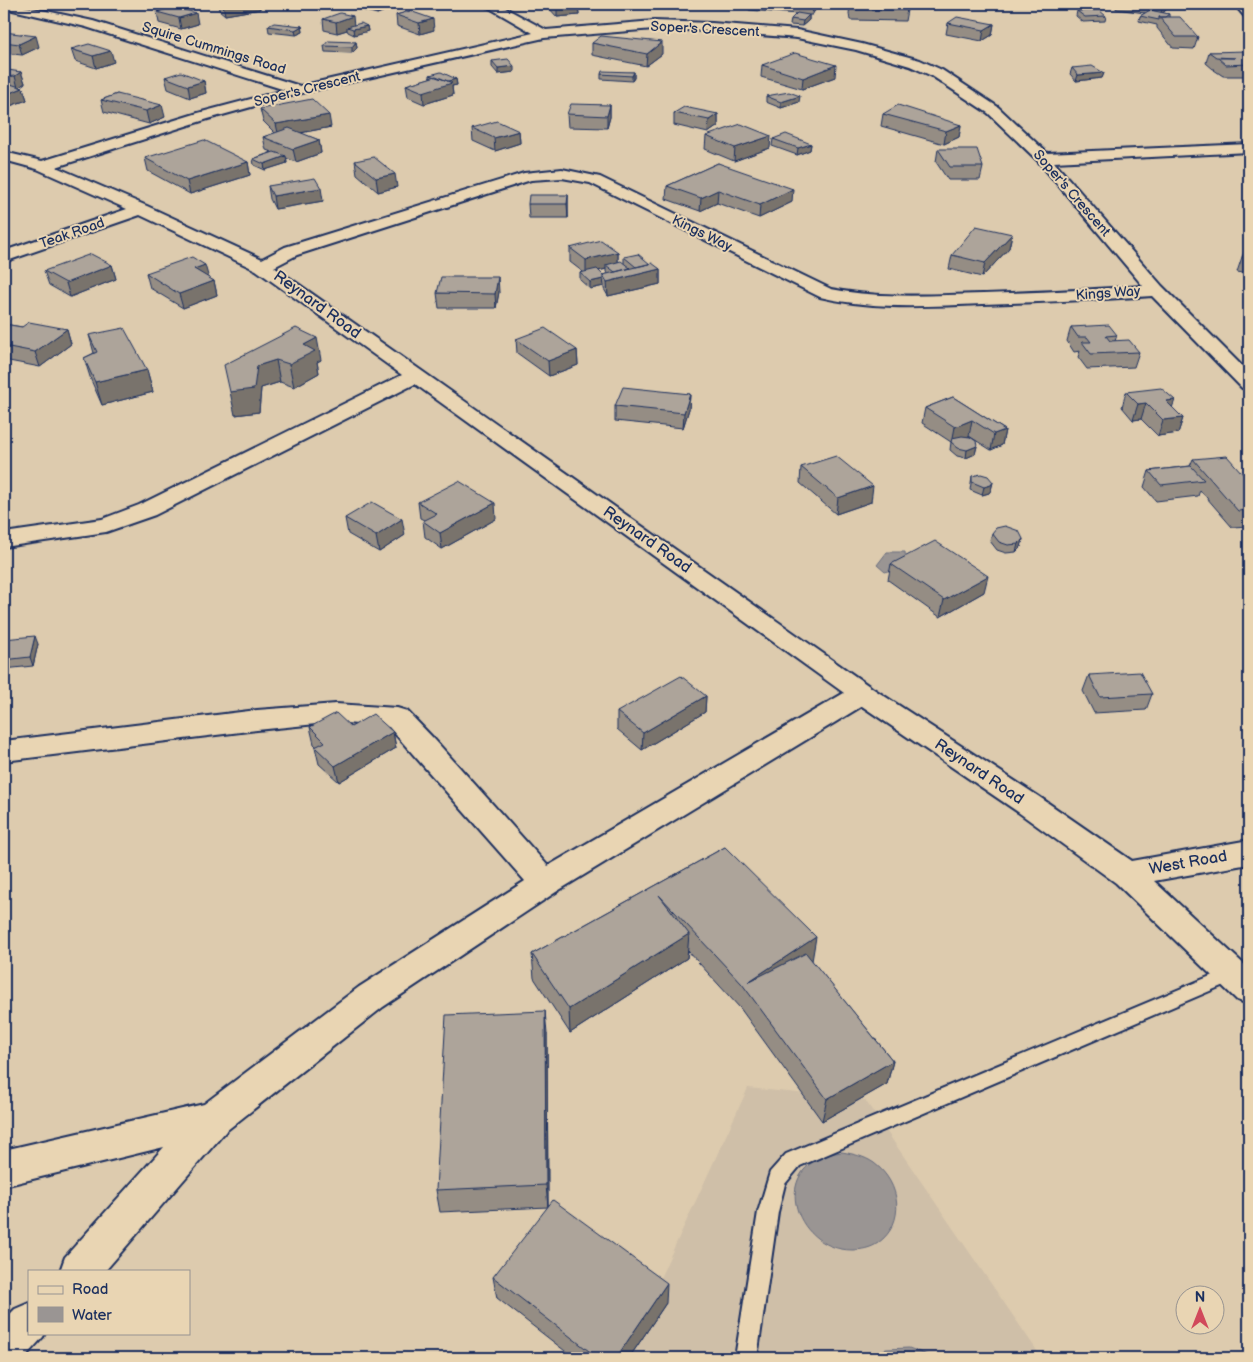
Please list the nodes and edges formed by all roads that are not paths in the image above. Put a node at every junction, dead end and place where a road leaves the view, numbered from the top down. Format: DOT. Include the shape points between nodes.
graph roads {
  1 [pos="490,4"];
  2 [pos="1240,4"];
  3 [pos="4,5"];
  4 [pos="1249,14"];
  5 [pos="544,34"];
  6 [pos="300,90"];
  7 [pos="1249,148"];
  8 [pos="4,156"];
  9 [pos="1043,158"];
  10 [pos="42,166"];
  11 [pos="141,209"];
  12 [pos="4,257"];
  13 [pos="262,266"];
  14 [pos="1156,290"];
  15 [pos="416,376"];
  16 [pos="1249,384"];
  17 [pos="4,540"];
  18 [pos="863,694"];
  19 [pos="4,751"];
  20 [pos="1249,852"];
  21 [pos="1127,874"];
  22 [pos="545,883"];
  23 [pos="1232,974"];
  24 [pos="1249,990"];
  25 [pos="213,1119"];
  26 [pos="4,1168"];
  27 [pos="80,1270"];
  28 [pos="28,1324"];
  29 [pos="4,1350"];
  30 [pos="746,1358"];
  1 -- 5 [label="street"];
  2 -- 4 [label="street"];
  3 -- 6 [label="street, Squire Cummings Road" via="88,24"];
  5 -- 6 [label="street, Soper's Crescent"];
  5 -- 9 [label="street, Soper's Crescent" via="682,25 797,34 858,47 937,73 994,110"];
  6 -- 10 [label="street, Soper's Crescent"];
  7 -- 9 [label="street"];
  8 -- 10 [label="street, Reynard Road"];
  9 -- 14 [label="street, Soper's Crescent"];
  10 -- 11 [label="street, Reynard Road"];
  11 -- 12 [label="street, Teak Road"];
  11 -- 13 [label="street, Reynard Road"];
  13 -- 14 [label="street, Kings Way" via="291,251 529,176 549,173 573,174 595,180 826,293 861,300 916,302"];
  13 -- 15 [label="street, Reynard Road"];
  14 -- 16 [label="street, Soper's Crescent"];
  15 -- 17 [label="street" via="148,510 106,524"];
  15 -- 18 [label="street, Reynard Road"];
  18 -- 21 [label="street, Reynard Road"];
  18 -- 22 [label="street"];
  19 -- 22 [label="street" via="336,713 397,718"];
  20 -- 21 [label="street, West Road"];
  21 -- 23 [label="street, Reynard Road"];
  22 -- 25 [label="street" via="371,997"];
  23 -- 24 [label="street, Reynard Road"];
  23 -- 30 [label="lane" via="794,1160 777,1179 768,1212"];
  25 -- 26 [label="street"];
  25 -- 27 [label="street"];
  28 -- 29 [label="street"];
}
